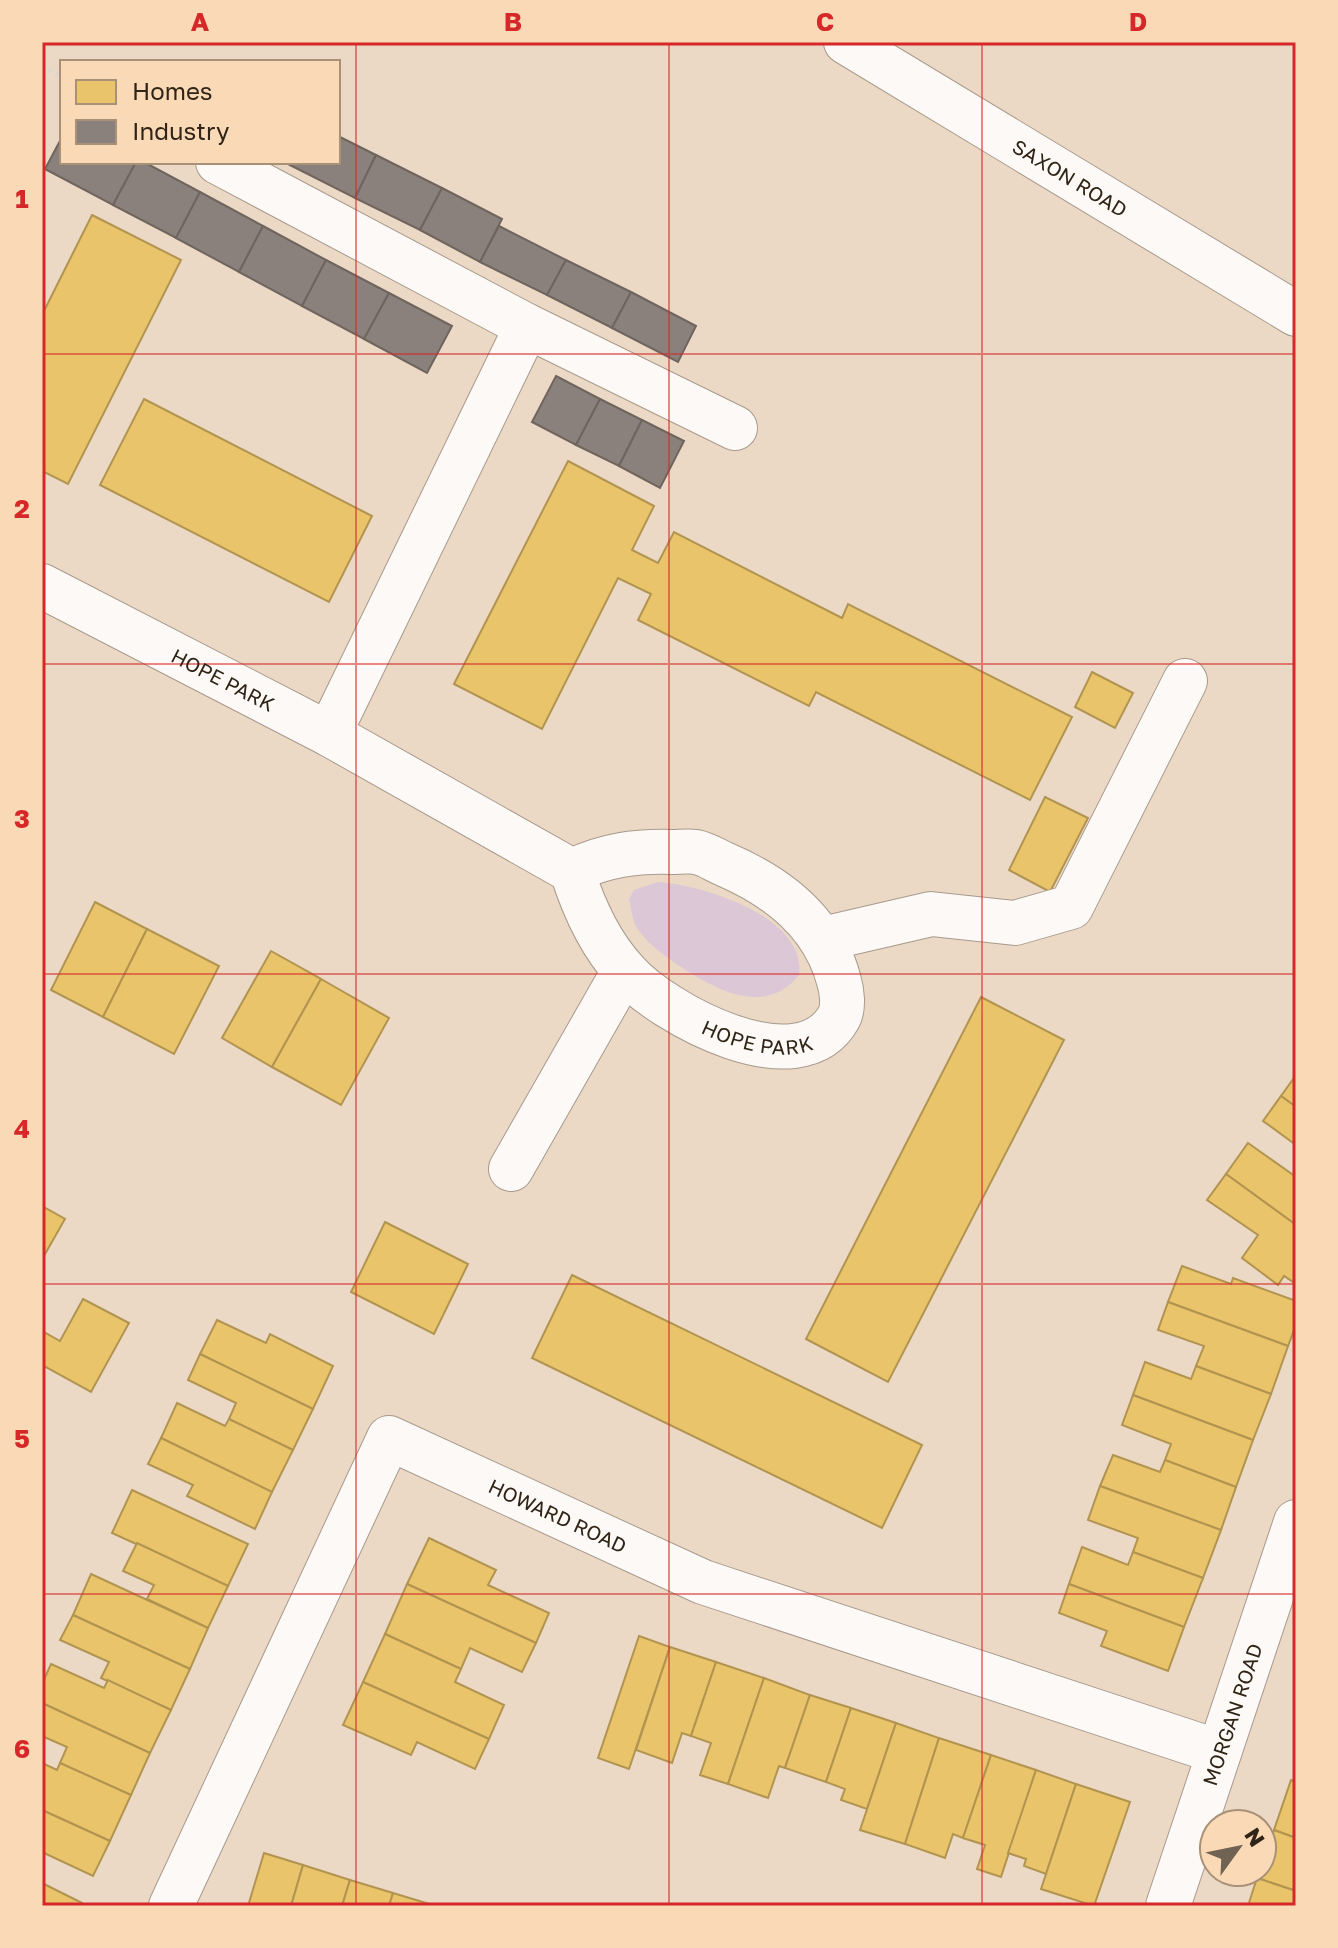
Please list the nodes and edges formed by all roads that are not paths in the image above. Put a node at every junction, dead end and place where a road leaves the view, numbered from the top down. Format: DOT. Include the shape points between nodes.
graph roads {
  1 [pos="846,42"];
  2 [pos="222,164"];
  3 [pos="1296,314"];
  4 [pos="527,326"];
  5 [pos="735,428"];
  6 [pos="42,586"];
  7 [pos="1185,681"];
  8 [pos="329,734"];
  9 [pos="572,871"];
  10 [pos="823,939"];
  11 [pos="624,971"];
  12 [pos="511,1169"];
  13 [pos="1296,1522"];
  14 [pos="1219,1752"];
  15 [pos="171,1906"];
  16 [pos="1168,1906"];
  1 -- 3 [label="street, SAXON ROAD"];
  2 -- 4 [label="street"];
  4 -- 5 [label="street"];
  4 -- 8 [label="street"];
  6 -- 8 [label="street, HOPE PARK"];
  7 -- 10 [label="street" via="1071,907 1015,923 931,914"];
  8 -- 9 [label="street, HOPE PARK"];
  9 -- 10 [label="street, HOPE PARK" via="595,859 638,851 696,852 769,887 798,909"];
  9 -- 11 [label="street, HOPE PARK" via="598,932"];
  10 -- 11 [label="street, HOPE PARK" via="842,991 840,1015 823,1035 803,1044 764,1045 724,1035 649,996"];
  11 -- 12 [label="street"];
  13 -- 14 [label="street, MORGAN ROAD"];
  14 -- 15 [label="street, HOWARD ROAD" via="703,1582 389,1438"];
  14 -- 16 [label="street, MORGAN ROAD"];
}
